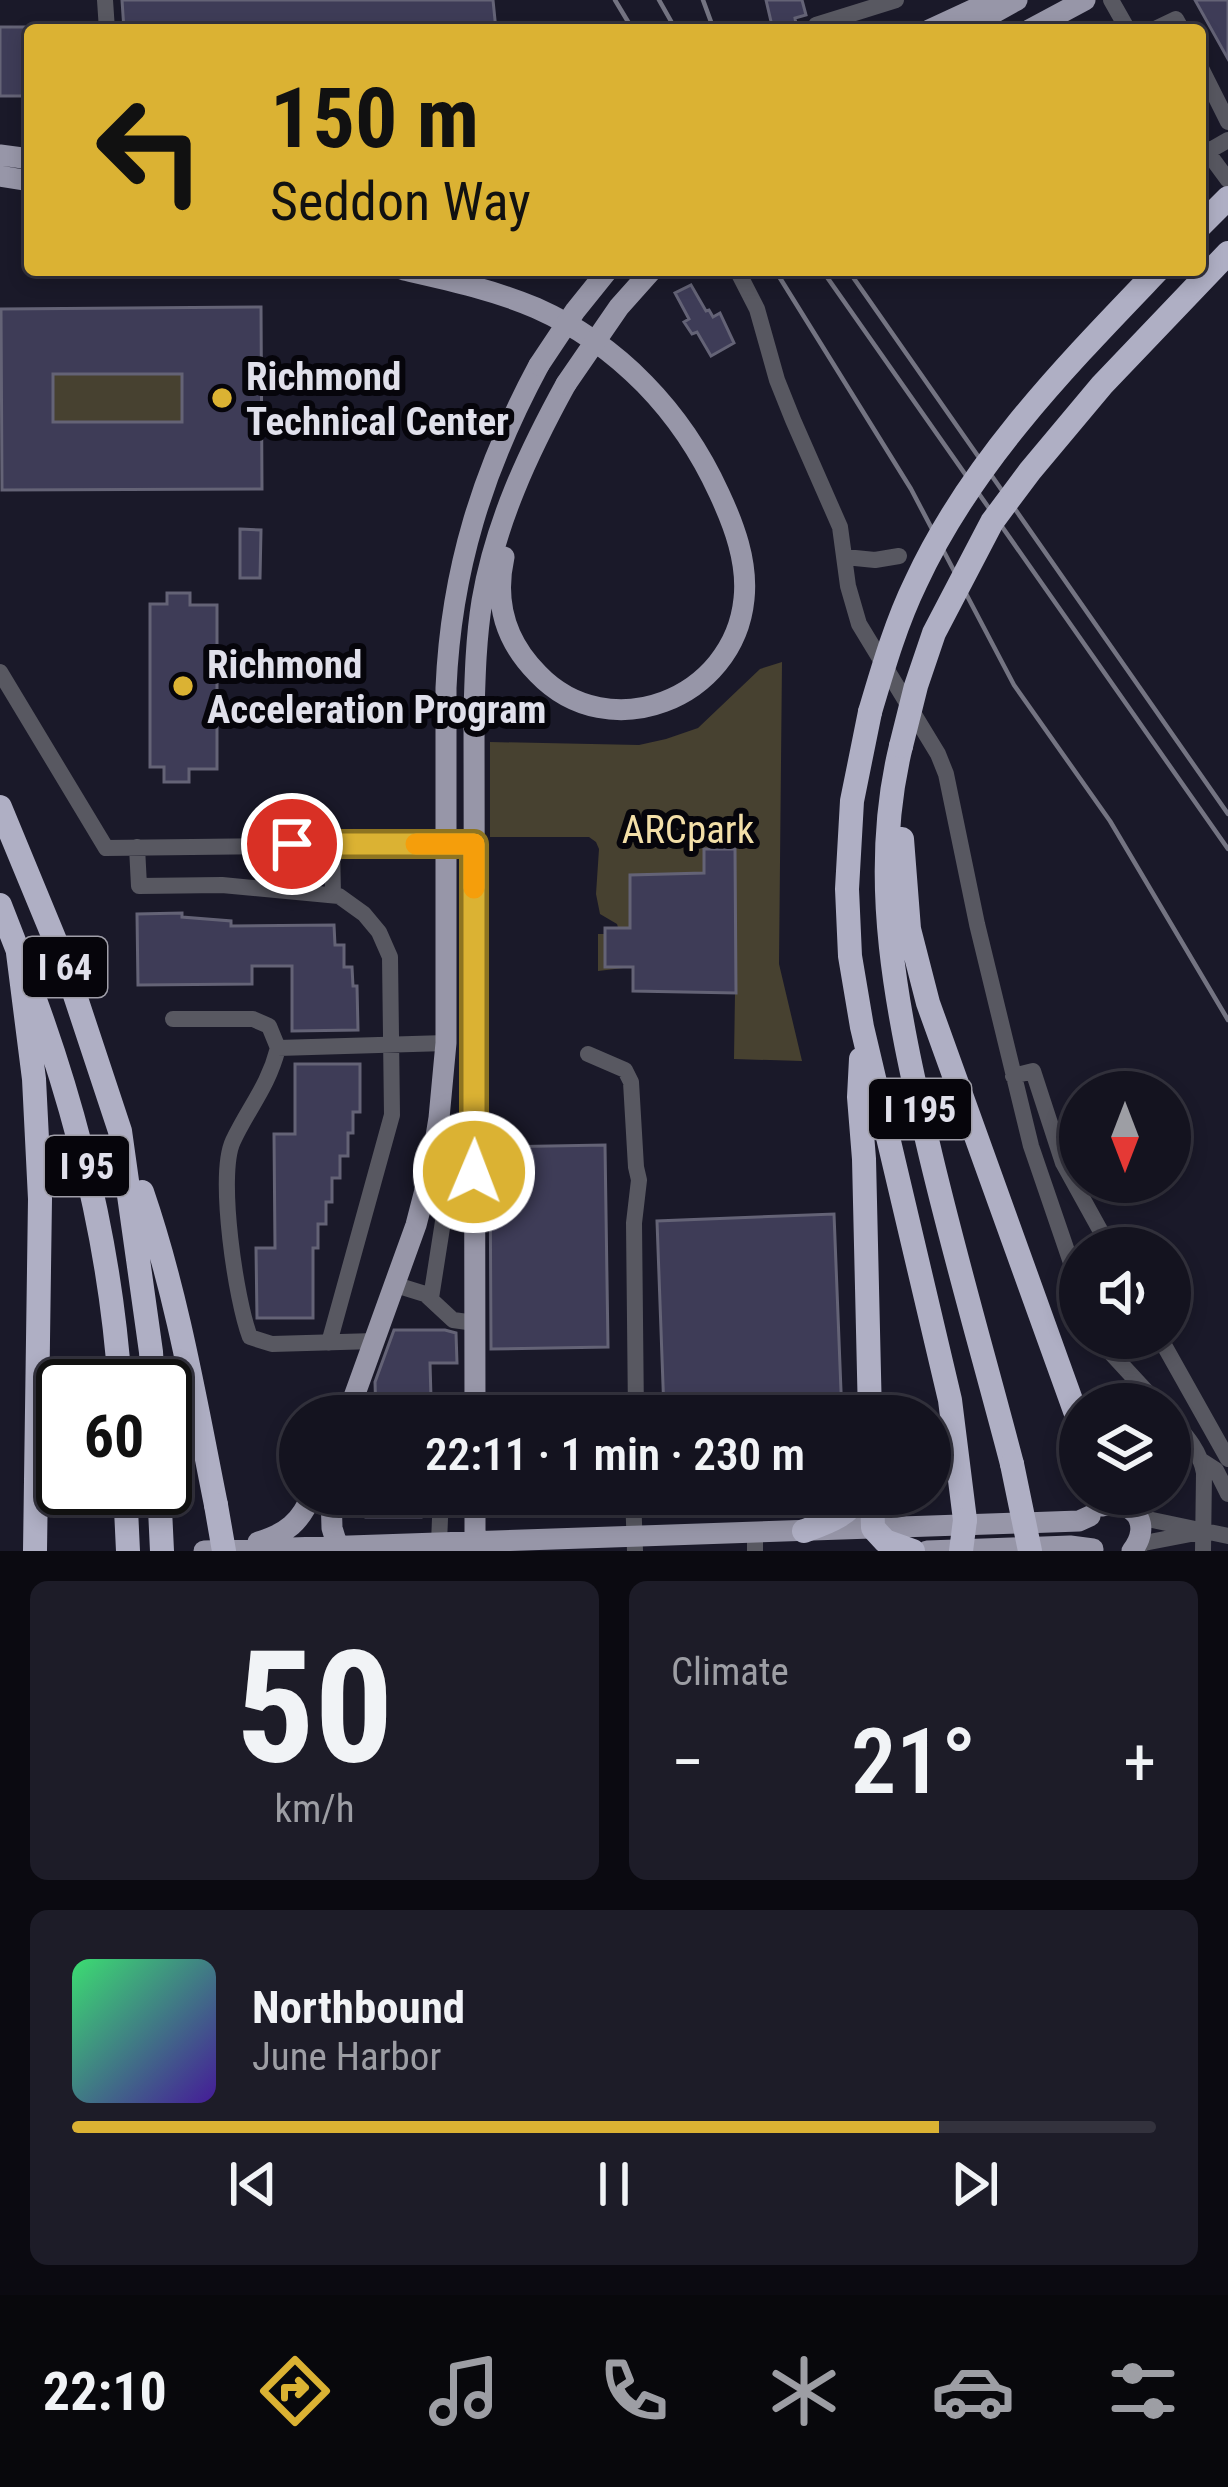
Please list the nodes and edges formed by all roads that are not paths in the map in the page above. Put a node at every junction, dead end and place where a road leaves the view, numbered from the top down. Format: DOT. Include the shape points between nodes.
graph roads {
  1 [pos="896,0"];
  2 [pos="994,0"];
  3 [pos="1017,0"];
  4 [pos="1085,0"];
  5 [pos="822,24"];
  6 [pos="942,24"];
  7 [pos="974,24"];
  8 [pos="1040,24"];
  9 [pos="1206,78"];
  10 [pos="1228,122"];
  11 [pos="1206,151"];
  12 [pos="1228,180"];
  13 [pos="1228,198"];
  14 [pos="1206,220"];
  15 [pos="1228,253"];
  16 [pos="426,276"];
  17 [pos="603,276"];
  18 [pos="647,276"];
  19 [pos="740,276"];
  20 [pos="1152,276"];
  21 [pos="528,457"];
  22 [pos="898,556"];
  23 [pos="845,557"];
  24 [pos="0,672"];
  25 [pos="902,746"];
  26 [pos="0,807"];
  27 [pos="332,844"];
  28 [pos="446,844"];
  29 [pos="474,844"];
  30 [pos="137,847"];
  31 [pos="333,896"];
  32 [pos="0,904"];
  33 [pos="18,953"];
  34 [pos="173,1019"];
  35 [pos="862,1027"];
  36 [pos="446,1043"];
  37 [pos="393,1045"];
  38 [pos="278,1048"];
  39 [pos="588,1054"];
  40 [pos="1013,1076"];
  41 [pos="120,1130"];
  42 [pos="431,1167"];
  43 [pos="474,1172"];
  44 [pos="447,1196"];
  45 [pos="1098,1227"];
  46 [pos="1059,1228"];
  47 [pos="396,1285"];
  48 [pos="431,1298"];
  49 [pos="475,1324"];
  50 [pos="375,1341"];
  51 [pos="328,1343"];
  52 [pos="116,1359"];
  53 [pos="151,1359"];
  54 [pos="1116,1359"];
  55 [pos="1172,1359"];
  56 [pos="1065,1383"];
  57 [pos="1139,1383"];
  58 [pos="354,1395"];
  59 [pos="475,1395"];
  60 [pos="636,1395"];
  61 [pos="870,1395"];
  62 [pos="1191,1441"];
  63 [pos="1202,1460"];
  64 [pos="1228,1460"];
  65 [pos="1228,1494"];
  66 [pos="127,1515"];
  67 [pos="161,1515"];
  68 [pos="301,1515"];
  69 [pos="332,1515"];
  70 [pos="440,1515"];
  71 [pos="475,1515"];
  72 [pos="843,1515"];
  73 [pos="873,1515"];
  74 [pos="1087,1515"];
  75 [pos="1096,1515"];
  76 [pos="1138,1517"];
  77 [pos="873,1528"];
  78 [pos="804,1531"];
  79 [pos="1228,1536"];
  80 [pos="755,1542"];
  81 [pos="1203,1542"];
  82 [pos="439,1543"];
  83 [pos="634,1544"];
  84 [pos="475,1546"];
  85 [pos="338,1548"];
  86 [pos="234,1550"];
  87 [pos="1094,1550"];
  88 [pos="1133,1550"];
  89 [pos="34,1551"];
  90 [pos="128,1551"];
  91 [pos="162,1551"];
  92 [pos="204,1551"];
  93 [pos="224,1551"];
  94 [pos="913,1551"];
  95 [pos="927,1551"];
  96 [pos="964,1551"];
  97 [pos="1030,1551"];
  1 -- 5 [label="street"];
  2 -- 6 [label="main road"];
  3 -- 7 [label="main road"];
  4 -- 8 [label="main road"];
  9 -- 10 [label="street"];
  11 -- 12 [label="street"];
  13 -- 14 [label="highway"];
  15 -- 25 [label="highway, I 195, bridge" via="1102,385 992,522 934,633"];
  16 -- 21 [label="main road" via="509,298 600,345 636,374 704,461 745,583 735,636 694,688 654,706 604,707 560,692 521,656 505,625 500,586"];
  17 -- 28 [label="main road, bridge" via="539,365 487,474 458,579 447,659"];
  18 -- 21 [label="main road, bridge" via="566,384"];
  19 -- 23 [label="street"];
  20 -- 35 [label="highway, I 195, bridge" via="1066,366 966,494 916,581 886,657 851,801 850,956"];
  21 -- 29 [label="main road" via="501,523 482,604"];
  22 -- 23 [label="street"];
  23 -- 40 [label="street" via="859,624 946,774"];
  24 -- 30 [label="street" via="106,848"];
  25 -- 56 [label="highway" via="909,929 928,1003"];
  25 -- 97 [label="highway, I 195, bridge" via="887,831 894,985"];
  26 -- 41 [label="highway, I 64" via="64,962"];
  27 -- 28 [label="street"];
  27 -- 30 [label="street"];
  27 -- 31 [label="street"];
  28 -- 29 [label="street"];
  28 -- 36 [label="main road"];
  29 -- 43 [label="main road"];
  30 -- 31 [label="street" via="139,886 222,884"];
  31 -- 37 [label="street" via="364,914 390,957"];
  32 -- 33 [label="highway, I 64"];
  33 -- 52 [label="highway, I 95" via="89,1175"];
  33 -- 89 [label="highway, I 64" via="40,1199"];
  34 -- 38 [label="street" via="253,1019 269,1026"];
  35 -- 61 [label="highway"];
  35 -- 96 [label="highway, I 195, bridge" via="950,1400"];
  36 -- 37 [label="street"];
  36 -- 42 [label="main road"];
  37 -- 38 [label="street"];
  37 -- 51 [label="street" via="392,1115"];
  38 -- 51 [label="street" via="230,1144 231,1248 242,1316 250,1337 272,1345"];
  39 -- 60 [label="street" via="626,1070 632,1090"];
  40 -- 45 [label="street" via="1033,1071 1063,1163"];
  40 -- 46 [label="street"];
  41 -- 53 [label="highway, I 95"];
  41 -- 93 [label="highway, I 64, bridge" via="161,1250"];
  42 -- 43 [label="street" via="453,1158"];
  42 -- 47 [label="main road"];
  43 -- 49 [label="main road"];
  44 -- 48 [label="street"];
  47 -- 48 [label="street"];
  47 -- 50 [label="main road"];
  48 -- 49 [label="street" via="453,1320"];
  49 -- 59 [label="main road"];
  50 -- 51 [label="street"];
  50 -- 58 [label="main road"];
  54 -- 57 [label="street"];
  55 -- 64 [label="street"];
  62 -- 63 [label="street"];
  63 -- 65 [label="street"];
  63 -- 81 [label="street"];
  66 -- 90 [label="highway"];
  67 -- 91 [label="highway"];
  68 -- 86 [label="main road" via="277,1536"];
  69 -- 85 [label="main road"];
  70 -- 82 [label="street"];
  71 -- 84 [label="main road"];
  72 -- 78 [label="highway"];
  73 -- 77 [label="highway"];
  74 -- 77 [label="main road"];
  75 -- 87 [label="main road" via="1086,1533"];
  76 -- 81 [label="street"];
  76 -- 88 [label="main road"];
  77 -- 78 [label="main road"];
  77 -- 94 [label="highway"];
  78 -- 80 [label="main road"];
  79 -- 81 [label="street"];
  80 -- 83 [label="main road"];
  81 -- 88 [label="street"];
  82 -- 84 [label="main road"];
  82 -- 85 [label="main road"];
  83 -- 84 [label="main road"];
  85 -- 86 [label="main road"];
  86 -- 92 [label="main road"];
  87 -- 95 [label="main road"];
}
